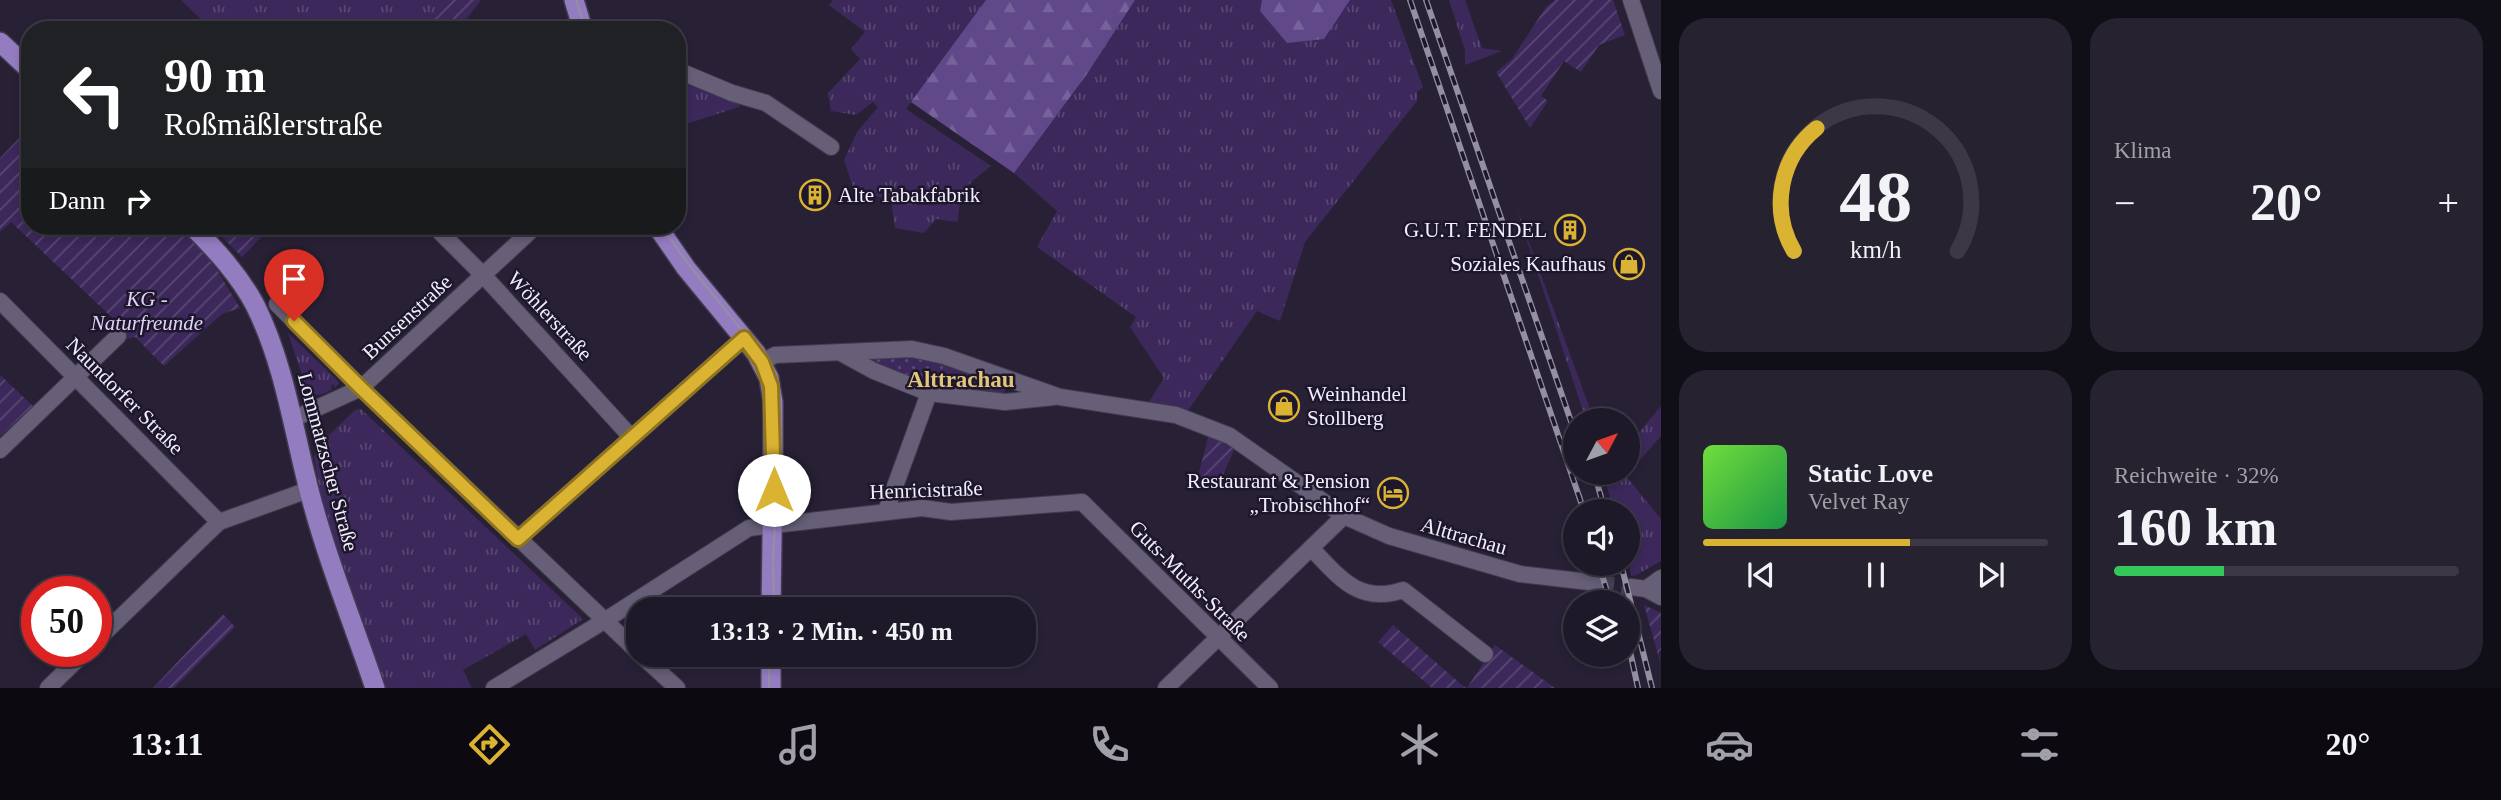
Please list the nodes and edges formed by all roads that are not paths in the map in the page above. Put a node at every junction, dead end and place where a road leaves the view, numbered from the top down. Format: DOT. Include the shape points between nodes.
graph roads {
  1 [pos="573,0"];
  2 [pos="1631,0"];
  3 [pos="580,21"];
  4 [pos="0,42"];
  5 [pos="21,62"];
  6 [pos="686,75"];
  7 [pos="1661,91"];
  8 [pos="831,147"];
  9 [pos="201,235"];
  10 [pos="444,235"];
  11 [pos="527,235"];
  12 [pos="663,235"];
  13 [pos="484,276"];
  14 [pos="0,300"];
  15 [pos="277,304"];
  16 [pos="118,336"];
  17 [pos="744,338"];
  18 [pos="838,352"];
  19 [pos="762,362"];
  20 [pos="77,377"];
  21 [pos="361,388"];
  22 [pos="929,393"];
  23 [pos="1060,397"];
  24 [pos="293,419"];
  25 [pos="632,438"];
  26 [pos="0,450"];
  27 [pos="309,489"];
  28 [pos="1082,502"];
  29 [pos="886,511"];
  30 [pos="1344,516"];
  31 [pos="219,522"];
  32 [pos="772,524"];
  33 [pos="518,539"];
  34 [pos="1312,549"];
  35 [pos="1661,578"];
  36 [pos="1598,583"];
  37 [pos="1646,591"];
  38 [pos="771,597"];
  39 [pos="604,621"];
  40 [pos="112,626"];
  41 [pos="1218,638"];
  42 [pos="626,641"];
  43 [pos="1485,654"];
  44 [pos="70,667"];
  45 [pos="654,667"];
  46 [pos="771,667"];
  47 [pos="48,688"];
  48 [pos="375,688"];
  49 [pos="494,688"];
  50 [pos="677,688"];
  51 [pos="771,688"];
  52 [pos="1166,688"];
  53 [pos="1270,688"];
  1 -- 3 [label="main road"];
  2 -- 7 [label="street"];
  4 -- 5 [label="main road"];
  6 -- 8 [label="street" via="766,103"];
  9 -- 24 [label="main road, Lommatzscher Straße" via="221,255 254,305 270,339"];
  10 -- 13 [label="street, Wöhlerstraße"];
  11 -- 13 [label="street, Bunsenstraße"];
  12 -- 17 [label="main road"];
  13 -- 21 [label="street, Bunsenstraße"];
  13 -- 25 [label="street, Wöhlerstraße"];
  14 -- 20 [label="street, Naundorfer Straße"];
  15 -- 21 [label="street"];
  16 -- 20 [label="street"];
  17 -- 19 [label="main road"];
  17 -- 25 [label="street"];
  18 -- 19 [label="street, Alttrachau" via="775,355"];
  18 -- 22 [label="street, Alttrachau"];
  18 -- 23 [label="street, Alttrachau" via="912,349"];
  19 -- 32 [label="main road" via="772,402"];
  20 -- 26 [label="street"];
  20 -- 31 [label="street, Naundorfer Straße"];
  21 -- 24 [label="street, Bunsenstraße"];
  21 -- 33 [label="street"];
  22 -- 23 [label="street, Alttrachau" via="1005,402"];
  22 -- 29 [label="street"];
  23 -- 30 [label="street, Alttrachau" via="1176,415 1230,436"];
  24 -- 27 [label="main road, Lommatzscher Straße"];
  25 -- 33 [label="street"];
  27 -- 31 [label="street"];
  27 -- 48 [label="main road, Lommatzscher Straße"];
  28 -- 29 [label="street, Henricistraße" via="951,512 922,508"];
  28 -- 41 [label="street, Guts-Muths-Straße"];
  29 -- 32 [label="street, Henricistraße"];
  30 -- 34 [label="street"];
  30 -- 36 [label="street, Alttrachau" via="1389,536 1520,574"];
  31 -- 40 [label="street"];
  32 -- 38 [label="main road"];
  32 -- 39 [label="street, Henricistraße" via="749,528"];
  33 -- 39 [label="street"];
  34 -- 41 [label="street"];
  34 -- 43 [label="street" via="1346,584 1387,596 1403,590"];
  35 -- 37 [label="street"];
  39 -- 42 [label="street"];
  39 -- 49 [label="street, Henricistraße"];
  41 -- 52 [label="street"];
  41 -- 53 [label="street, Guts-Muths-Straße"];
  44 -- 47 [label="street"];
  45 -- 50 [label="street"];
  46 -- 51 [label="main road"];
}
